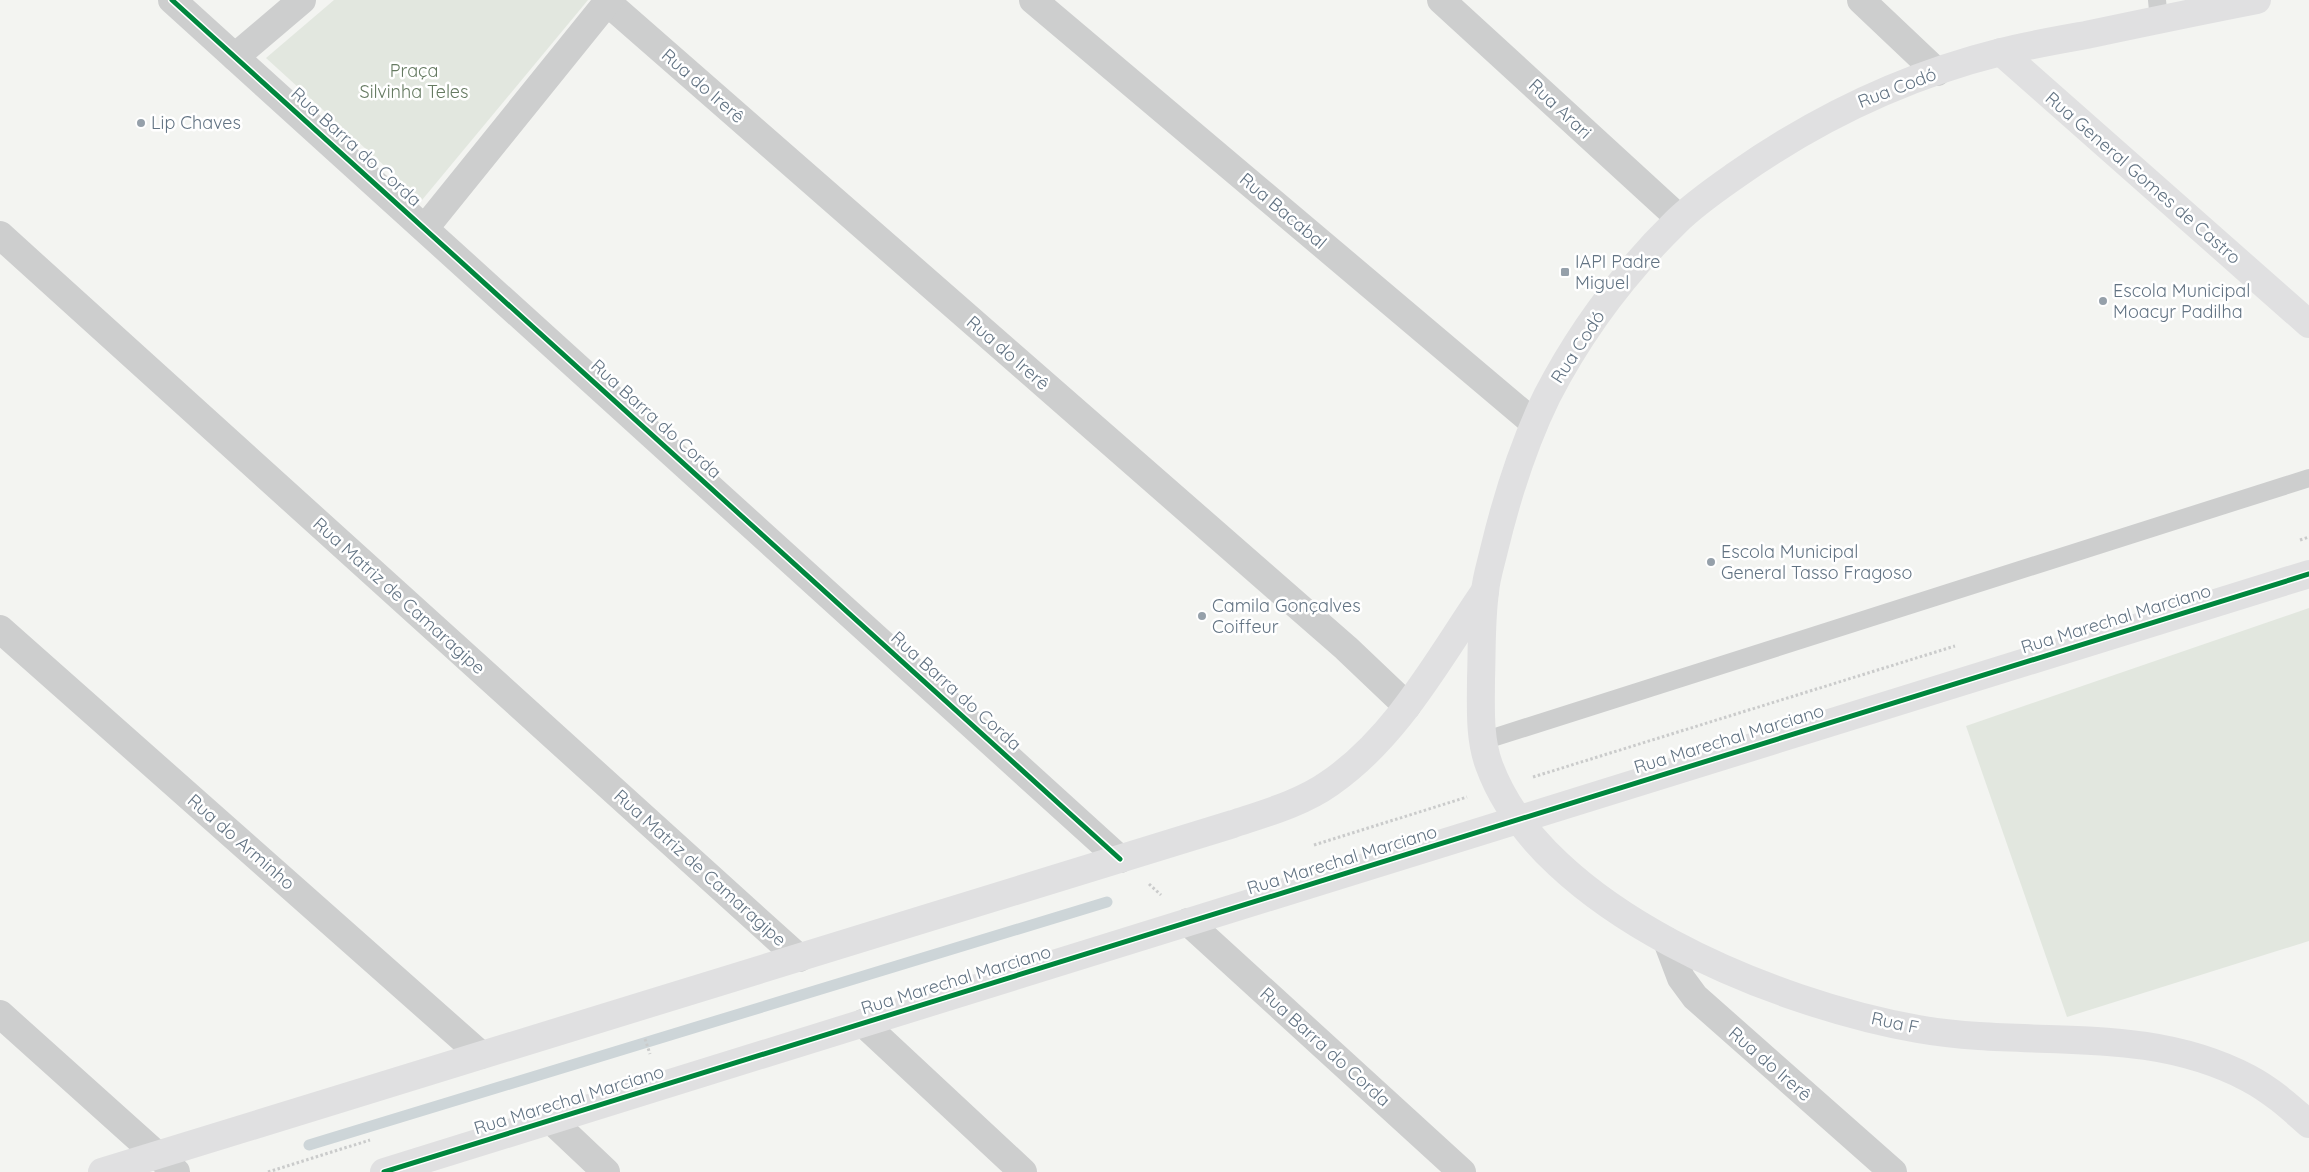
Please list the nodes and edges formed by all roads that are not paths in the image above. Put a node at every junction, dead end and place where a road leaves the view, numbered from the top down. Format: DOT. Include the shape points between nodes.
graph roads {
  1 [pos="172,0"];
  2 [pos="302,0"];
  3 [pos="1033,0"];
  4 [pos="1441,0"];
  5 [pos="1861,0"];
  6 [pos="2257,0"];
  7 [pos="608,1"];
  8 [pos="2158,10"];
  9 [pos="2001,52"];
  10 [pos="235,56"];
  11 [pos="1937,72"];
  12 [pos="1679,218"];
  13 [pos="425,228"];
  14 [pos="0,235"];
  15 [pos="2304,314"];
  16 [pos="1534,422"];
  17 [pos="2309,478"];
  18 [pos="2309,574"];
  19 [pos="1485,591"];
  20 [pos="0,630"];
  21 [pos="1407,706"];
  22 [pos="1483,741"];
  23 [pos="1519,819"];
  24 [pos="1120,859"];
  25 [pos="1188,922"];
  26 [pos="1667,941"];
  27 [pos="799,958"];
  28 [pos="0,1014"];
  29 [pos="863,1023"];
  30 [pos="481,1055"];
  31 [pos="551,1120"];
  32 [pos="2309,1124"];
  33 [pos="166,1164"];
  34 [pos="102,1172"];
  35 [pos="384,1172"];
  36 [pos="606,1172"];
  37 [pos="1023,1172"];
  38 [pos="1462,1172"];
  39 [pos="1893,1172"];
  1 -- 10 [label="street, Rua Barra do Corda"];
  2 -- 10 [label="street"];
  3 -- 16 [label="street, Rua Bacabal"];
  4 -- 12 [label="street, Rua Arari"];
  5 -- 11 [label="street"];
  6 -- 8 [label="main road, Rua Codó"];
  7 -- 13 [label="street"];
  7 -- 21 [label="street, Rua do Irerê" via="1346,648"];
  8 -- 9 [label="main road, Rua Codó"];
  9 -- 11 [label="main road, Rua Codó"];
  9 -- 15 [label="main road, Rua General Gomes de Castro"];
  10 -- 13 [label="street, Rua Barra do Corda"];
  11 -- 12 [label="main road, Rua Codó" via="1841,110 1757,160"];
  12 -- 16 [label="main road, Rua Codó" via="1629,273 1583,334"];
  13 -- 24 [label="street, Rua Barra do Corda"];
  14 -- 27 [label="street, Rua Matriz de Camaragipe"];
  16 -- 19 [label="main road, Rua Codó" via="1510,486"];
  17 -- 22 [label="lane"];
  18 -- 23 [label="main road, Rua Marechal Marciano"];
  19 -- 21 [label="main road"];
  19 -- 22 [label="main road, Rua Codó" via="1481,678"];
  20 -- 30 [label="street, Rua do Arminho"];
  21 -- 24 [label="main road" via="1363,755 1310,795 1233,824"];
  22 -- 23 [label="main road, Rua Codó" via="1486,758 1499,787"];
  23 -- 25 [label="main road, Rua Marechal Marciano"];
  23 -- 26 [label="main road, Rua F" via="1535,842 1562,870 1588,891"];
  24 -- 27 [label="main road"];
  25 -- 29 [label="main road, Rua Marechal Marciano"];
  25 -- 38 [label="street, Rua Barra do Corda"];
  26 -- 32 [label="main road, Rua F" via="1789,993 1876,1020 1966,1035 2112,1040 2190,1054 2256,1082"];
  26 -- 39 [label="street, Rua do Irerê" via="1681,978 1694,997"];
  27 -- 30 [label="main road"];
  28 -- 33 [label="street"];
  29 -- 31 [label="main road, Rua Marechal Marciano"];
  29 -- 37 [label="street"];
  30 -- 33 [label="main road"];
  31 -- 35 [label="main road, Rua Marechal Marciano"];
  31 -- 36 [label="street"];
  33 -- 34 [label="main road"];
}
